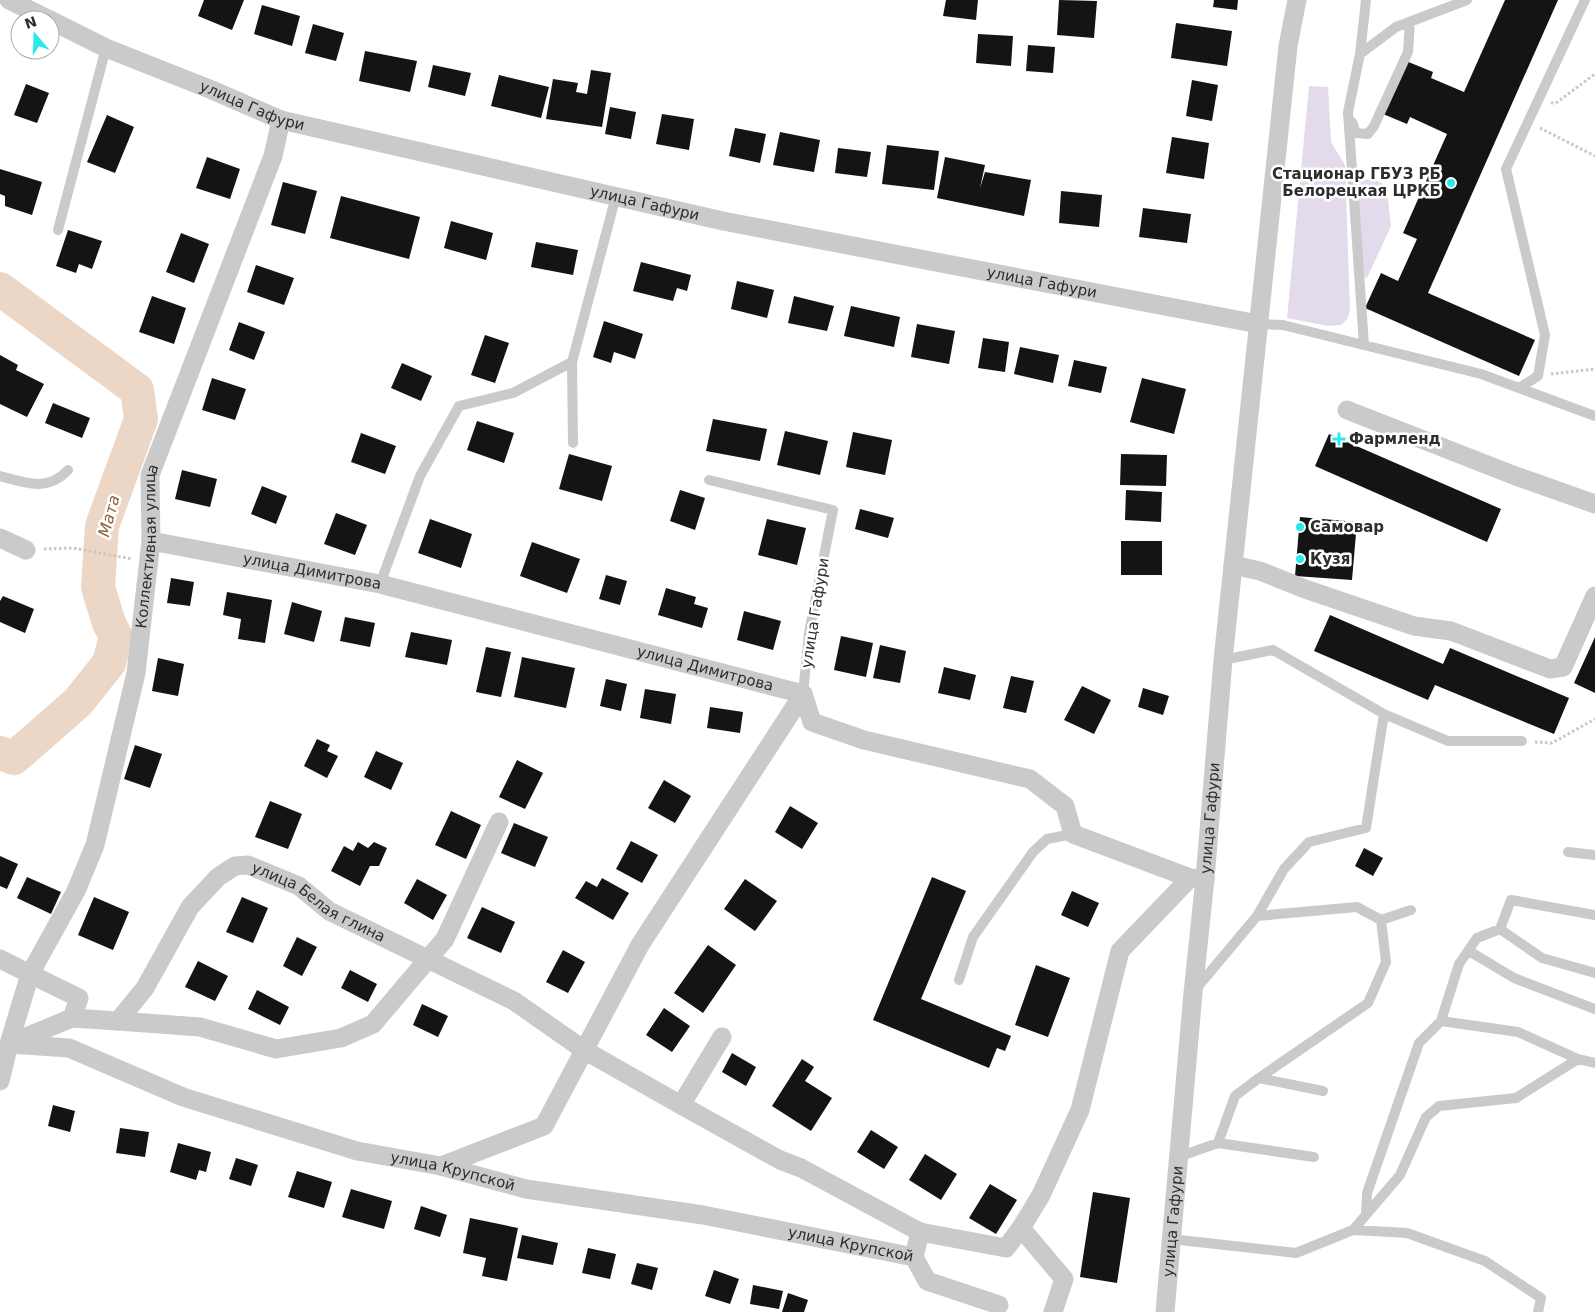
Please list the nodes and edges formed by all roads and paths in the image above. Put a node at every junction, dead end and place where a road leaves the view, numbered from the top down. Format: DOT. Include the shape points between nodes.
graph roads {
  1 [pos="11,0"];
  2 [pos="1296,0"];
  3 [pos="1366,0"];
  4 [pos="1467,0"];
  5 [pos="1585,0"];
  6 [pos="30,10"];
  7 [pos="1410,22"];
  8 [pos="60,25"];
  9 [pos="106,48"];
  10 [pos="1360,54"];
  11 [pos="1595,74"];
  12 [pos="1538,100"];
  13 [pos="1348,112"];
  14 [pos="281,120"];
  15 [pos="1528,122"];
  16 [pos="1595,156"];
  17 [pos="616,196"];
  18 [pos="58,230"];
  19 [pos="1258,324"];
  20 [pos="1364,345"];
  21 [pos="572,362"];
  22 [pos="1595,368"];
  23 [pos="1538,376"];
  24 [pos="1519,388"];
  25 [pos="1347,410"];
  26 [pos="1595,416"];
  27 [pos="572,443"];
  28 [pos="68,470"];
  29 [pos="0,476"];
  30 [pos="709,480"];
  31 [pos="1595,504"];
  32 [pos="0,538"];
  33 [pos="152,541"];
  34 [pos="26,550"];
  35 [pos="132,559"];
  36 [pos="1233,565"];
  37 [pos="380,584"];
  38 [pos="1595,596"];
  39 [pos="1223,660"];
  40 [pos="803,694"];
  41 [pos="1384,714"];
  42 [pos="1595,719"];
  43 [pos="1522,741"];
  44 [pos="499,822"];
  45 [pos="1073,834"];
  46 [pos="1568,852"];
  47 [pos="1595,855"];
  48 [pos="1198,878"];
  49 [pos="1411,910"];
  50 [pos="1595,915"];
  51 [pos="1256,916"];
  52 [pos="1381,920"];
  53 [pos="1500,929"];
  54 [pos="1469,951"];
  55 [pos="0,959"];
  56 [pos="429,960"];
  57 [pos="1595,972"];
  58 [pos="30,974"];
  59 [pos="959,980"];
  60 [pos="1193,993"];
  61 [pos="1595,1009"];
  62 [pos="72,1018"];
  63 [pos="118,1021"];
  64 [pos="1441,1021"];
  65 [pos="722,1036"];
  66 [pos="9,1044"];
  67 [pos="584,1050"];
  68 [pos="1578,1059"];
  69 [pos="1595,1062"];
  70 [pos="1259,1078"];
  71 [pos="0,1081"];
  72 [pos="1323,1091"];
  73 [pos="681,1105"];
  74 [pos="1218,1143"];
  75 [pos="1178,1157"];
  76 [pos="1314,1157"];
  77 [pos="441,1166"];
  78 [pos="1366,1214"];
  79 [pos="1021,1228"];
  80 [pos="1353,1230"];
  81 [pos="920,1232"];
  82 [pos="1171,1239"];
  83 [pos="914,1257"];
  84 [pos="998,1305"];
  85 [pos="1054,1312"];
  86 [pos="1165,1312"];
  87 [pos="1538,1312"];
  1 -- 6 [label="street, улица Гафури"];
  2 -- 19 [label="street, улица Гафури" via="1288,46"];
  3 -- 10 [label="lane"];
  4 -- 7 [label="lane"];
  5 -- 12 [label="lane"];
  7 -- 10 [label="lane" via="1396,27"];
  7 -- 13 [label="lane" via="1408,52 1368,134 1356,134"];
  8 -- 9 [label="street, улица Гафури"];
  9 -- 14 [label="street, улица Гафури"];
  9 -- 18 [label="lane"];
  10 -- 13 [label="lane"];
  11 -- 12 [label="path" via="1556,104"];
  12 -- 15 [label="lane"];
  13 -- 20 [label="lane"];
  14 -- 17 [label="street, улица Гафури"];
  14 -- 33 [label="street, Коллективная улица" via="273,156 150,474"];
  15 -- 16 [label="path"];
  15 -- 23 [label="lane" via="1506,169 1545,335"];
  17 -- 19 [label="street, улица Гафури" via="723,221"];
  17 -- 21 [label="lane"];
  19 -- 20 [label="lane" via="1283,325"];
  19 -- 36 [label="street, улица Гафури"];
  20 -- 24 [label="lane" via="1481,374"];
  21 -- 27 [label="lane"];
  21 -- 37 [label="lane" via="513,393 459,406 420,476"];
  22 -- 23 [label="path"];
  23 -- 24 [label="lane"];
  24 -- 26 [label="lane"];
  25 -- 31 [label="street"];
  28 -- 29 [label="lane" via="61,478 46,484"];
  30 -- 40 [label="lane, улица Гафури" via="832,510 809,633"];
  32 -- 34 [label="street"];
  33 -- 37 [label="street, улица Димитрова"];
  33 -- 58 [label="street, Коллективная улица" via="136,673 95,845 76,891"];
  34 -- 35 [label="path" via="73,548"];
  36 -- 38 [label="street" via="1260,571 1414,626 1451,631 1550,669 1563,667"];
  36 -- 39 [label="street, улица Гафури"];
  37 -- 40 [label="street, улица Димитрова"];
  39 -- 41 [label="lane" via="1274,650"];
  39 -- 48 [label="street, улица Гафури"];
  40 -- 45 [label="street" via="812,722 864,740 1030,779 1065,806"];
  40 -- 67 [label="street" via="640,945"];
  41 -- 43 [label="lane" via="1448,740"];
  41 -- 51 [label="lane" via="1366,828 1309,842 1284,869"];
  42 -- 43 [label="path" via="1552,744"];
  44 -- 56 [label="street" via="445,939"];
  45 -- 48 [label="street"];
  45 -- 59 [label="lane" via="1047,839 1033,852 973,937"];
  46 -- 47 [label="lane"];
  48 -- 60 [label="street, улица Гафури"];
  48 -- 79 [label="street" via="1120,950 1080,1110 1041,1195"];
  49 -- 52 [label="lane"];
  50 -- 53 [label="lane" via="1511,900"];
  51 -- 52 [label="lane" via="1356,907"];
  51 -- 60 [label="lane"];
  52 -- 70 [label="lane" via="1386,962 1368,1003"];
  53 -- 54 [label="lane" via="1478,938"];
  53 -- 57 [label="lane" via="1542,958"];
  54 -- 61 [label="lane" via="1514,978"];
  54 -- 64 [label="lane" via="1459,964"];
  55 -- 58 [label="street"];
  56 -- 63 [label="street" via="372,1024 341,1038 276,1049 200,1027"];
  56 -- 63 [label="street, улица Белая глина" via="329,911 299,886 248,865 235,866 218,877 190,907 145,988"];
  56 -- 67 [label="street, улица Белая глина" via="514,1001"];
  58 -- 62 [label="street" via="79,998"];
  58 -- 66 [label="street"];
  60 -- 75 [label="street, улица Гафури"];
  62 -- 63 [label="street"];
  62 -- 66 [label="street"];
  64 -- 68 [label="lane" via="1518,1032"];
  64 -- 78 [label="lane" via="1419,1042 1367,1193"];
  65 -- 73 [label="street"];
  66 -- 71 [label="street"];
  66 -- 77 [label="street, улица Крупской" via="70,1048 183,1097 357,1151"];
  67 -- 73 [label="street, улица Белая глина"];
  67 -- 77 [label="street" via="544,1126"];
  68 -- 69 [label="lane"];
  68 -- 78 [label="lane" via="1516,1098 1438,1106 1426,1117 1400,1175"];
  70 -- 72 [label="lane"];
  70 -- 74 [label="lane" via="1235,1096"];
  73 -- 81 [label="street, улица Белая глина"];
  74 -- 75 [label="lane"];
  74 -- 76 [label="lane"];
  75 -- 82 [label="street, улица Гафури"];
  77 -- 83 [label="street, улица Крупской" via="526,1189 703,1216"];
  78 -- 80 [label="lane"];
  79 -- 81 [label="street, улица Белая глина" via="1006,1248"];
  79 -- 85 [label="street" via="1064,1279"];
  80 -- 82 [label="lane" via="1296,1253"];
  80 -- 87 [label="lane" via="1407,1233 1485,1262 1541,1298"];
  81 -- 83 [label="street"];
  82 -- 86 [label="street, улица Гафури"];
  83 -- 84 [label="street, улица Крупской" via="927,1281"];
}
